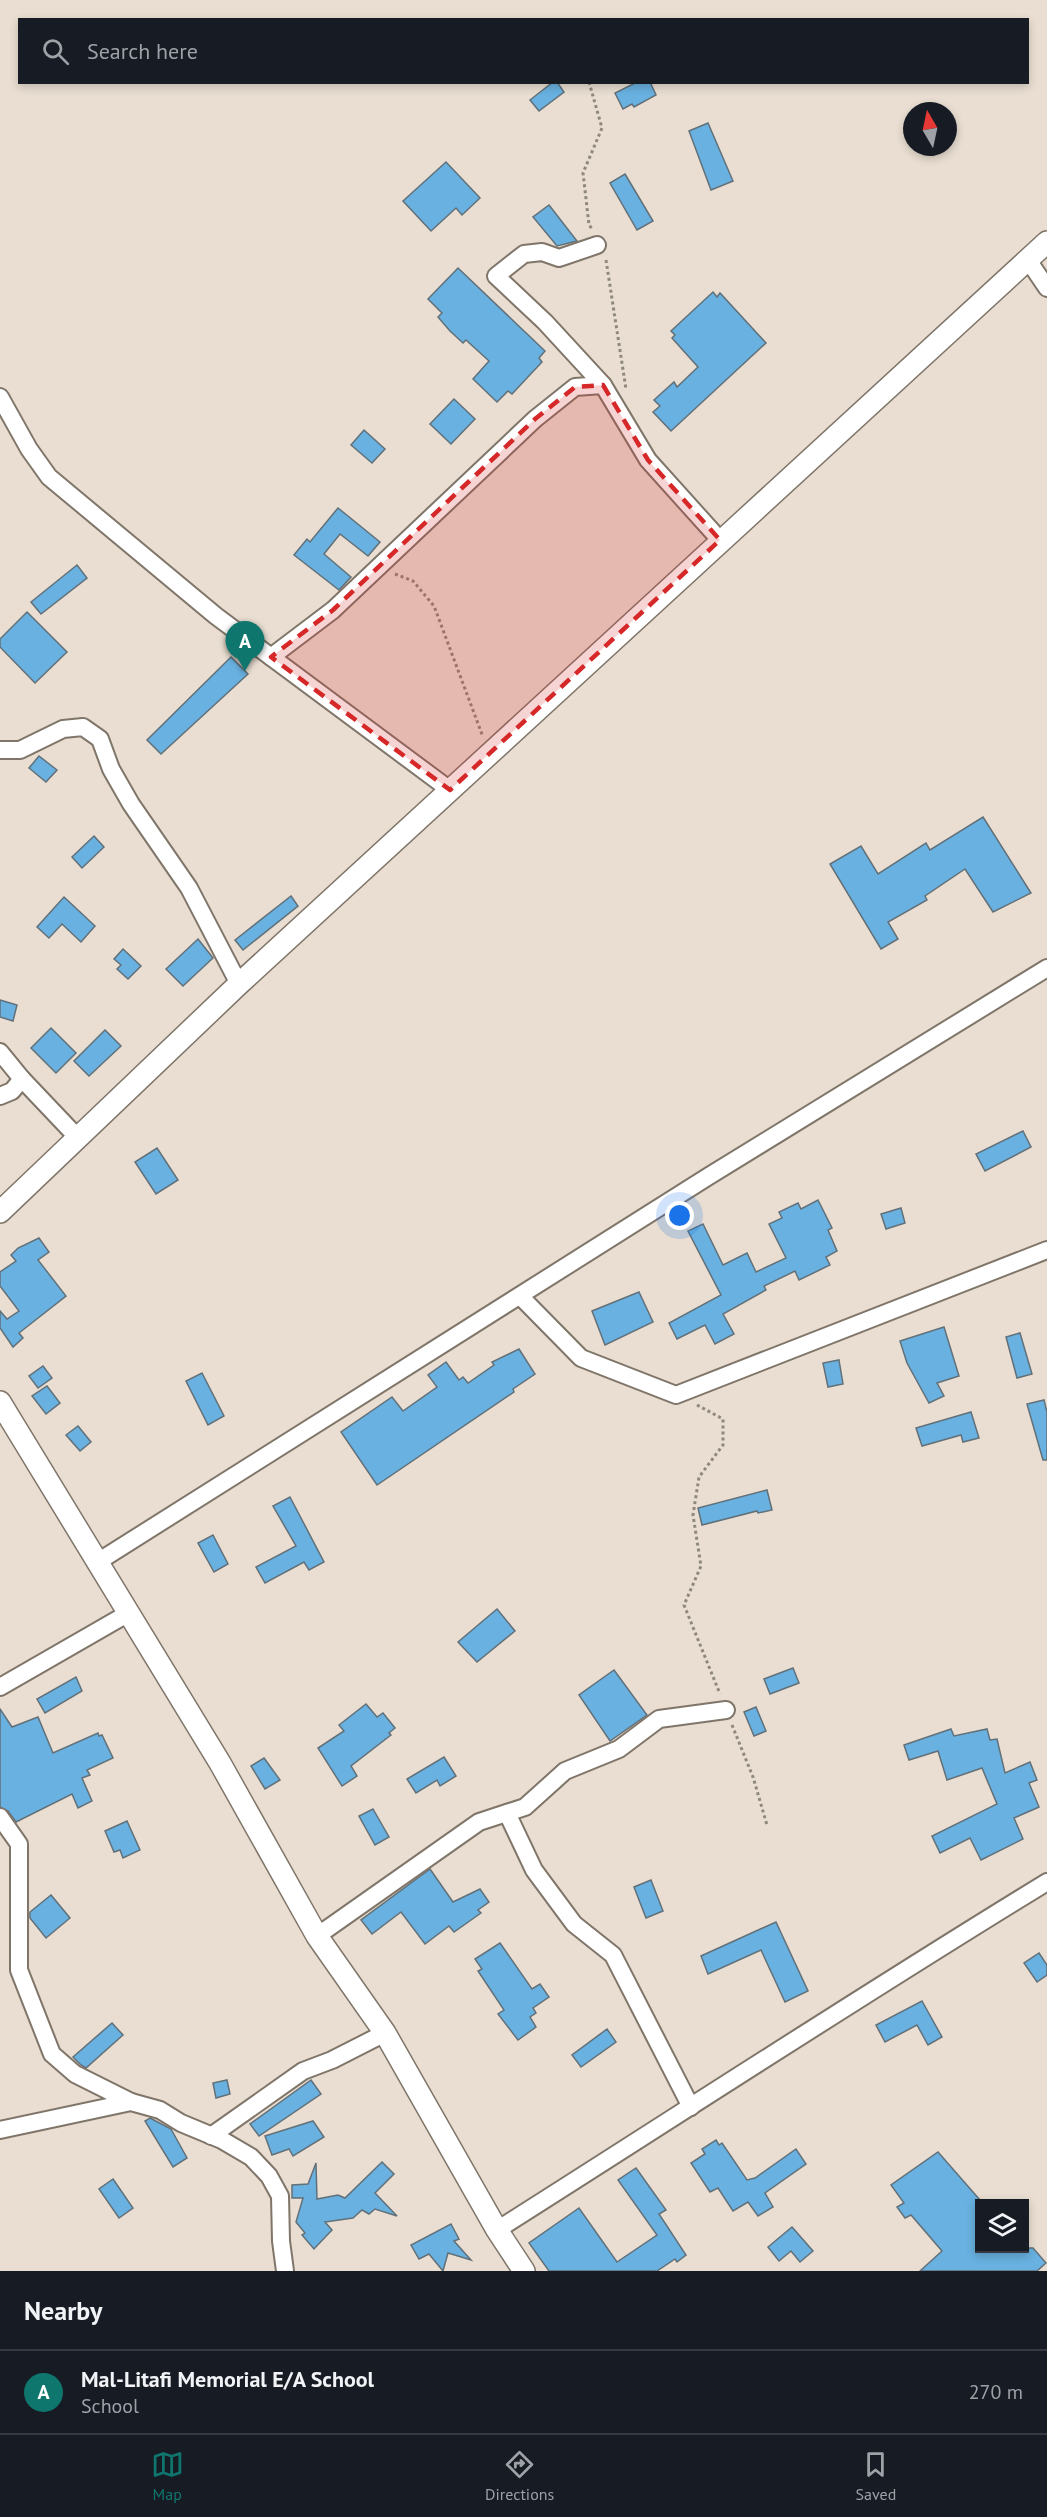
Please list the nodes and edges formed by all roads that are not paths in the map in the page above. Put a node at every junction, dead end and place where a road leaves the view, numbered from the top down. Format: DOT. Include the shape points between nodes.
graph roads {
  1 [pos="1047,242"];
  2 [pos="597,245"];
  3 [pos="1028,260"];
  4 [pos="1047,288"];
  5 [pos="603,385"];
  6 [pos="0,397"];
  7 [pos="720,540"];
  8 [pos="272,657"];
  9 [pos="0,750"];
  10 [pos="450,790"];
  11 [pos="1047,968"];
  12 [pos="239,984"];
  13 [pos="0,1052"];
  14 [pos="22,1079"];
  15 [pos="0,1096"];
  16 [pos="78,1138"];
  17 [pos="0,1212"];
  18 [pos="1047,1250"];
  19 [pos="520,1296"];
  20 [pos="0,1402"];
  21 [pos="96,1563"];
  22 [pos="127,1614"];
  23 [pos="0,1687"];
  24 [pos="726,1710"];
  25 [pos="507,1813"];
  26 [pos="0,1817"];
  27 [pos="1047,1882"];
  28 [pos="317,1936"];
  29 [pos="385,2033"];
  30 [pos="131,2102"];
  31 [pos="692,2107"];
  32 [pos="0,2130"];
  33 [pos="211,2136"];
  34 [pos="497,2230"];
  35 [pos="285,2271"];
  36 [pos="524,2271"];
  1 -- 3 [label="main road"];
  2 -- 5 [label="street" via="559,258 542,252 524,255 496,276"];
  3 -- 4 [label="street"];
  3 -- 7 [label="main road"];
  5 -- 7 [label="street" via="648,460"];
  5 -- 8 [label="street" via="575,387 535,419 333,610"];
  6 -- 8 [label="street" via="49,477 216,616"];
  7 -- 10 [label="main road"];
  8 -- 10 [label="street"];
  9 -- 12 [label="street" via="20,750 63,729 83,727 100,739 130,804 189,888"];
  10 -- 12 [label="main road"];
  11 -- 19 [label="street"];
  12 -- 16 [label="main road"];
  13 -- 14 [label="street"];
  14 -- 15 [label="street" via="12,1091"];
  14 -- 16 [label="street"];
  16 -- 17 [label="main road"];
  18 -- 19 [label="street" via="676,1395 580,1358"];
  19 -- 21 [label="street"];
  20 -- 21 [label="main road"];
  21 -- 22 [label="main road"];
  22 -- 23 [label="street"];
  22 -- 28 [label="main road" via="220,1763"];
  24 -- 25 [label="street" via="659,1719 619,1749 565,1771 525,1807"];
  25 -- 28 [label="street" via="479,1822"];
  25 -- 31 [label="street" via="534,1870 574,1924 614,1955"];
  26 -- 30 [label="street" via="19,1844 19,1971 52,2054 75,2074"];
  27 -- 31 [label="street" via="877,1986"];
  28 -- 29 [label="main road"];
  29 -- 33 [label="street" via="303,2071"];
  29 -- 34 [label="main road"];
  30 -- 32 [label="street"];
  30 -- 33 [label="street" via="160,2110"];
  31 -- 34 [label="street"];
  33 -- 35 [label="street" via="251,2157 269,2176 280,2196"];
  34 -- 36 [label="main road"];
}
